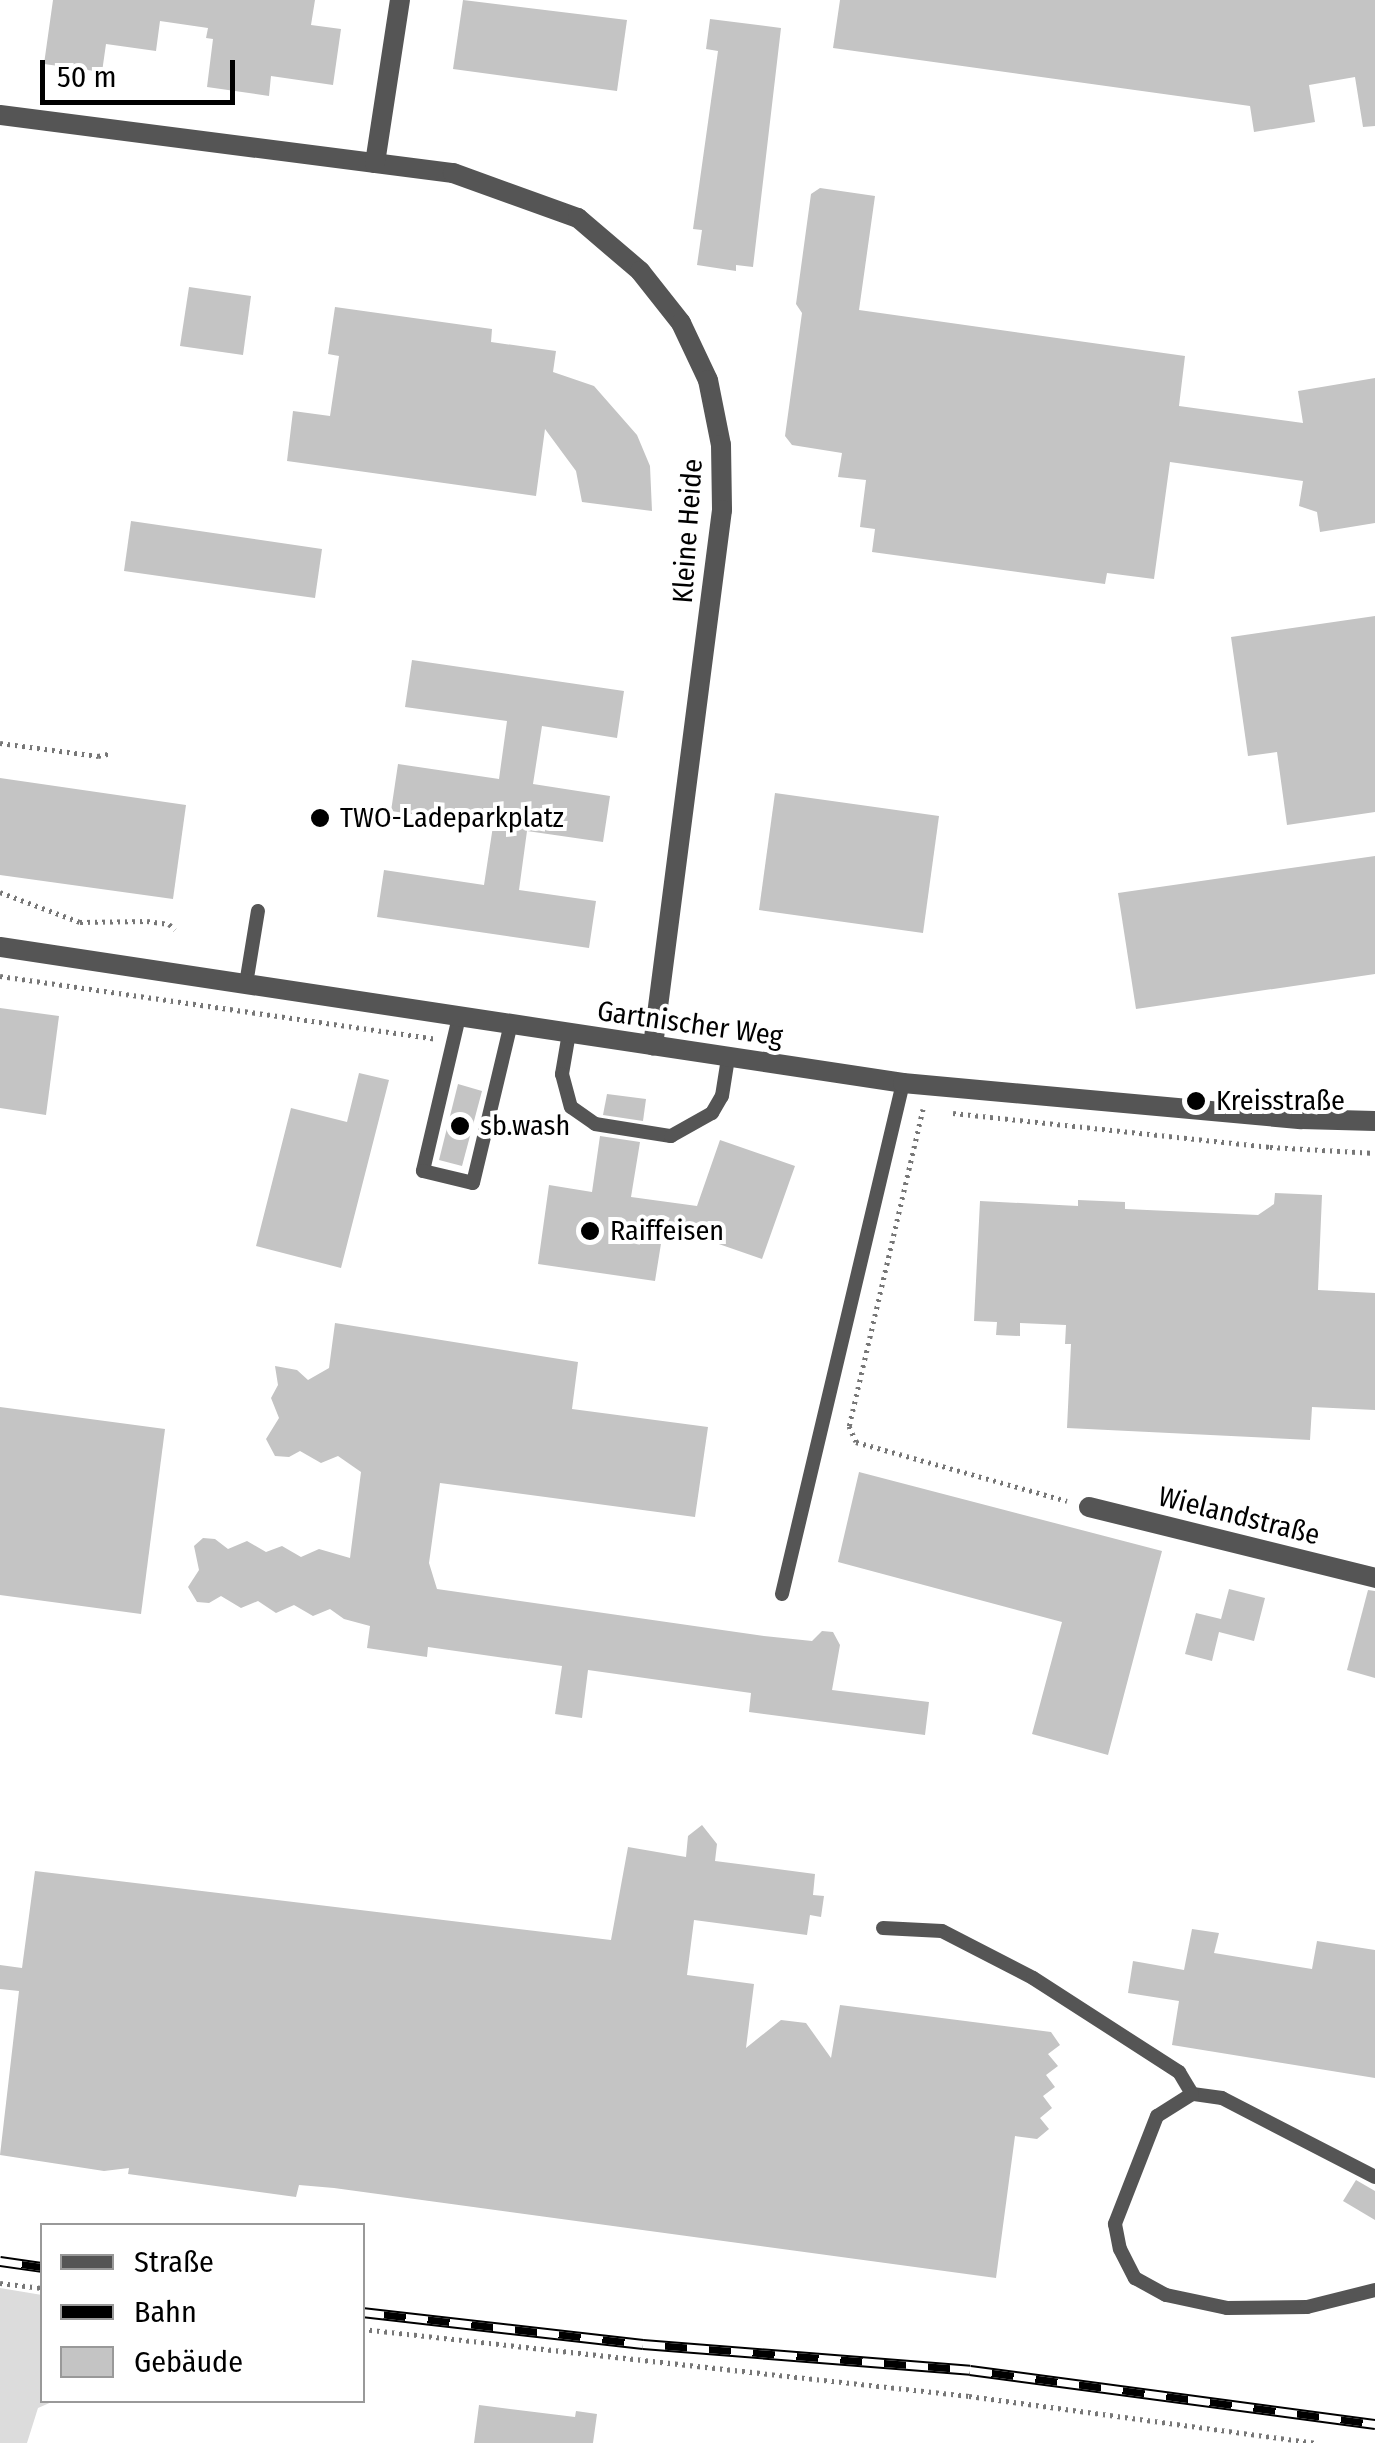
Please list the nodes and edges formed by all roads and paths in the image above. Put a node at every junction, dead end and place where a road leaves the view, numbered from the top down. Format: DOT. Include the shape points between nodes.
graph roads {
  1 [pos="400,0"];
  2 [pos="0,115"];
  3 [pos="375,163"];
  4 [pos="0,743"];
  5 [pos="112,753"];
  6 [pos="0,892"];
  7 [pos="258,910"];
  8 [pos="175,930"];
  9 [pos="0,948"];
  10 [pos="246,984"];
  11 [pos="460,1016"];
  12 [pos="511,1024"];
  13 [pos="568,1034"];
  14 [pos="653,1046"];
  15 [pos="728,1057"];
  16 [pos="903,1083"];
  17 [pos="923,1109"];
  18 [pos="1375,1122"];
  19 [pos="1089,1507"];
  20 [pos="1375,1578"];
  21 [pos="782,1594"];
  22 [pos="882,1928"];
  23 [pos="1192,2094"];
  24 [pos="1375,2177"];
  25 [pos="0,2283"];
  26 [pos="40,2288"];
  27 [pos="1375,2290"];
  28 [pos="365,2328"];
  29 [pos="1315,2443"];
  1 -- 3 [label="street"];
  2 -- 3 [label="street, Kleine Heide"];
  3 -- 14 [label="street, Kleine Heide" via="453,173 578,218 640,271 681,323 708,380 721,445 722,510"];
  4 -- 5 [label="path"];
  6 -- 8 [label="path" via="80,922 147,921"];
  7 -- 10 [label="lane"];
  9 -- 10 [label="street, Gartnischer Weg"];
  10 -- 11 [label="street, Gartnischer Weg"];
  11 -- 12 [label="street, Gartnischer Weg"];
  11 -- 12 [label="lane" via="423,1170 474,1183"];
  12 -- 13 [label="street, Gartnischer Weg"];
  13 -- 14 [label="street, Gartnischer Weg"];
  13 -- 15 [label="lane" via="562,1074 571,1107 595,1124 671,1136 712,1113"];
  14 -- 15 [label="street, Gartnischer Weg"];
  15 -- 16 [label="street, Gartnischer Weg"];
  16 -- 18 [label="street, Gartnischer Weg"];
  16 -- 21 [label="lane"];
  17 -- 19 [label="path" via="850,1426 856,1442"];
  19 -- 20 [label="street, Wielandstraße"];
  22 -- 23 [label="lane" via="942,1931 1033,1978 1178,2072"];
  23 -- 24 [label="lane" via="1222,2098"];
  23 -- 27 [label="lane" via="1158,2116 1115,2224 1136,2278 1166,2294 1228,2308 1307,2308"];
  25 -- 26 [label="path"];
  28 -- 29 [label="path" via="969,2396"];
}
